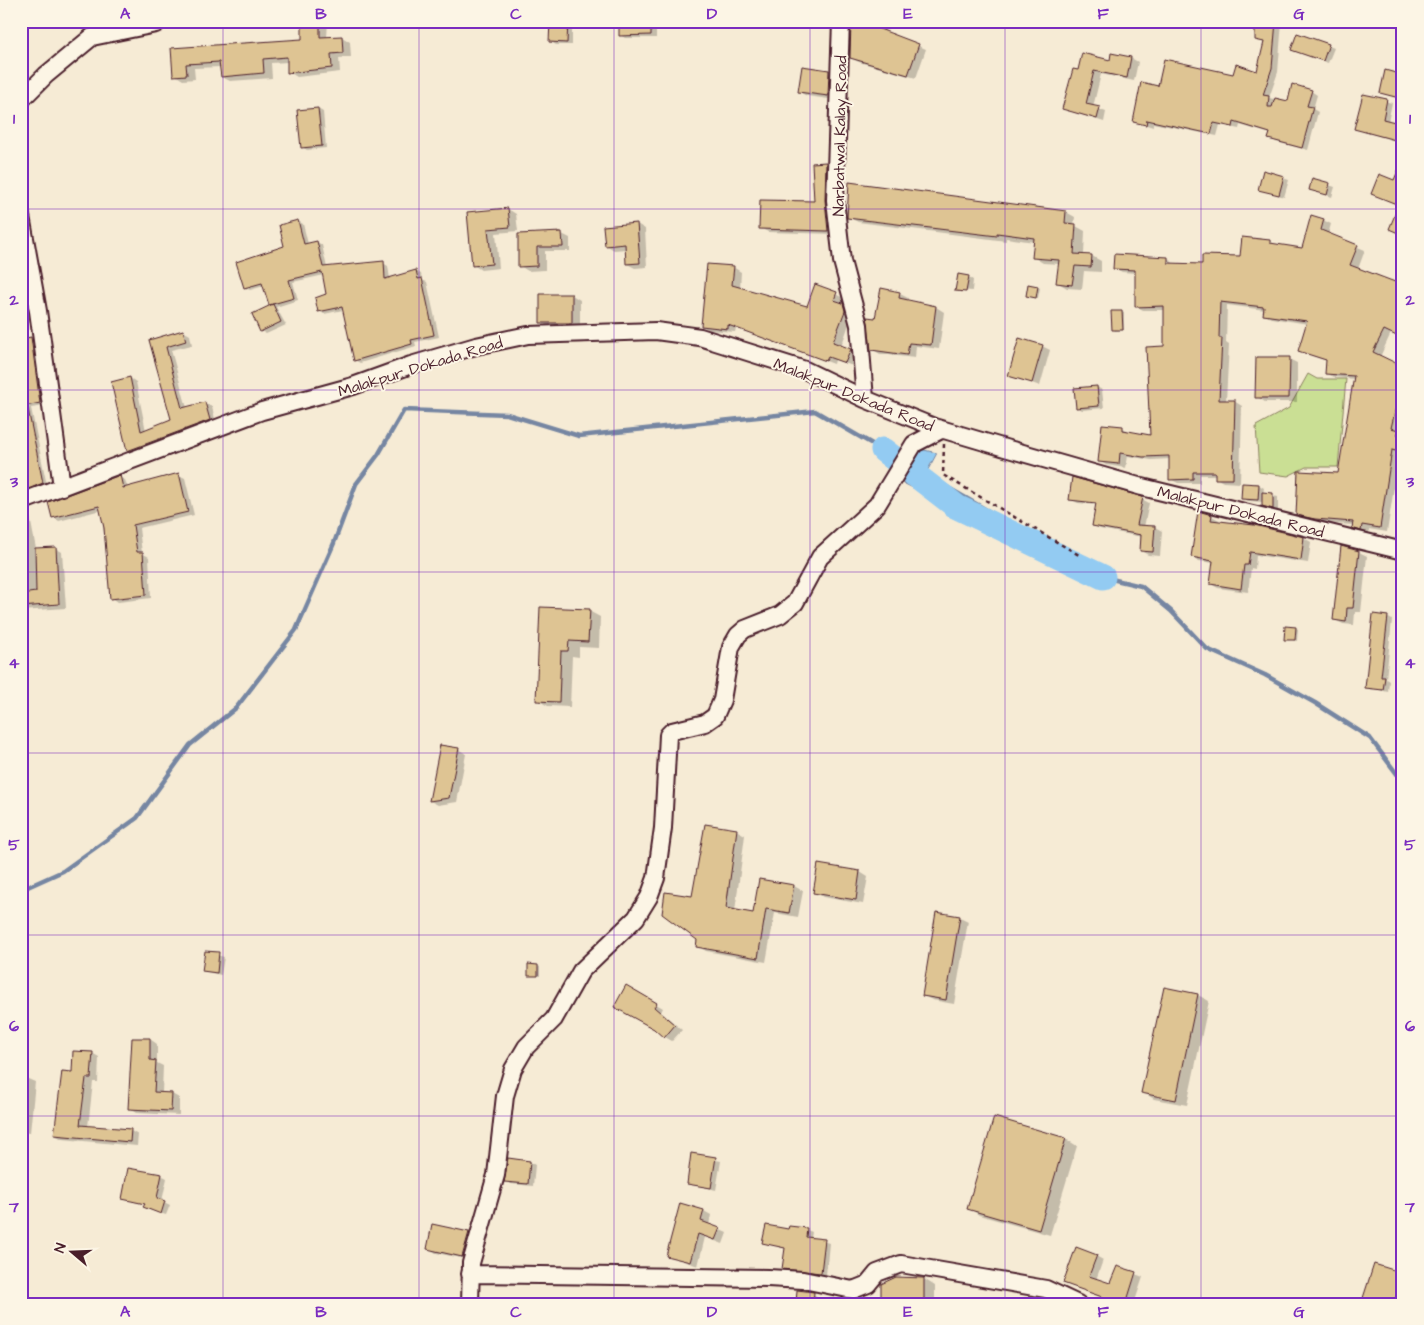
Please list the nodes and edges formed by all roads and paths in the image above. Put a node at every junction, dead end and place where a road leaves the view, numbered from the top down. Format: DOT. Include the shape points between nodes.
graph roads {
  1 [pos="158,21"];
  2 [pos="841,21"];
  3 [pos="21,100"];
  4 [pos="21,216"];
  5 [pos="865,399"];
  6 [pos="900,413"];
  7 [pos="942,430"];
  8 [pos="914,444"];
  9 [pos="62,487"];
  10 [pos="21,502"];
  11 [pos="1403,551"];
  12 [pos="1079,555"];
  13 [pos="470,1274"];
  14 [pos="470,1304"];
  15 [pos="1078,1304"];
  1 -- 3 [label="street" via="92,37"];
  2 -- 5 [label="street, Narbatwal Kalay Road" via="835,200 842,261 859,325"];
  4 -- 9 [label="street" via="38,311"];
  5 -- 6 [label="street, Malakpur Dokada Road"];
  5 -- 9 [label="street, Malakpur Dokada Road" via="806,370 700,337 656,332 528,335 411,365 353,386 262,411"];
  6 -- 7 [label="street, Malakpur Dokada Road"];
  6 -- 8 [label="street"];
  7 -- 8 [label="street"];
  7 -- 11 [label="street, Malakpur Dokada Road" via="1142,487"];
  7 -- 12 [label="path" via="943,475"];
  8 -- 13 [label="street" via="877,505 820,557 795,603 780,615 738,635 731,647 725,687 715,716 705,723 672,731 668,735 662,837 656,878 636,918 581,971 554,1018 520,1056 505,1096 496,1175"];
  9 -- 10 [label="street, Malakpur Dokada Road"];
  13 -- 14 [label="street"];
  13 -- 15 [label="street" via="776,1278 853,1290 868,1284 877,1273 901,1264 1046,1289"];
}
